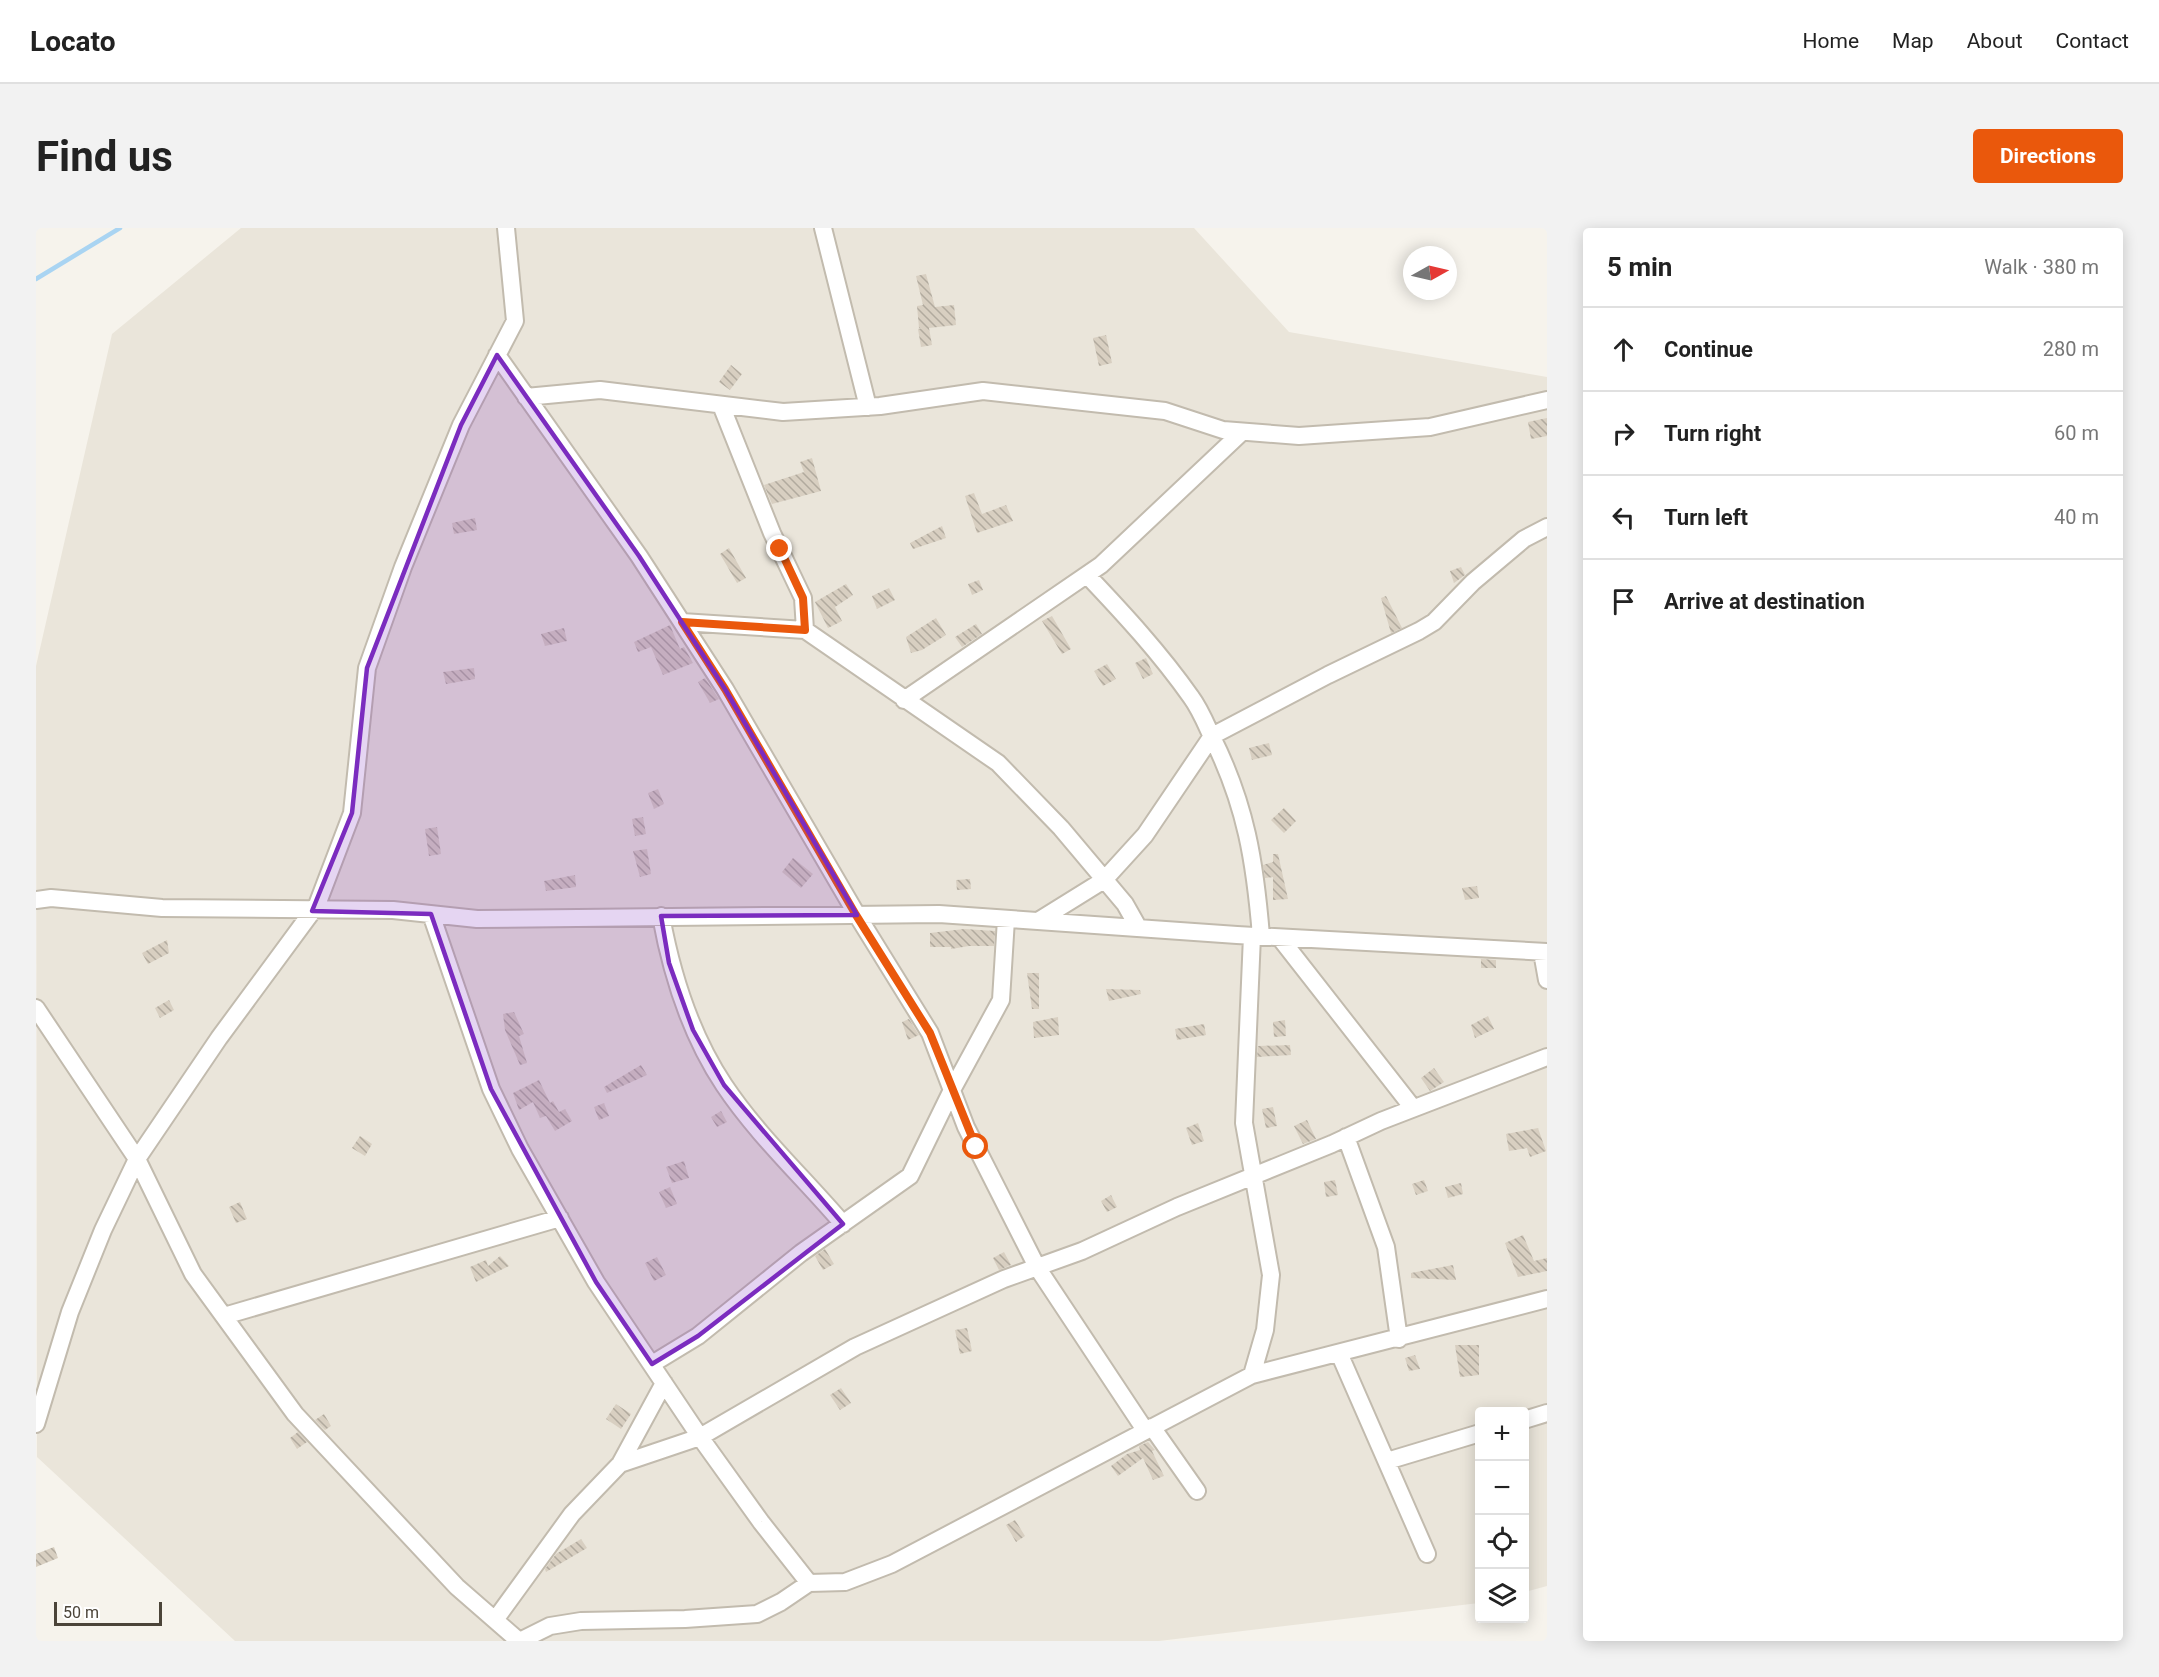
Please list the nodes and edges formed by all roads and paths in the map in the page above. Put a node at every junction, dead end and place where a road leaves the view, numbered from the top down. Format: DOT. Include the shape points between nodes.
graph roads {
  1 [pos="506,228"];
  2 [pos="823,228"];
  3 [pos="497,355"];
  4 [pos="526,397"];
  5 [pos="1547,400"];
  6 [pos="721,405"];
  7 [pos="868,407"];
  8 [pos="1242,432"];
  9 [pos="1547,527"];
  10 [pos="1087,575"];
  11 [pos="682,622"];
  12 [pos="805,630"];
  13 [pos="904,700"];
  14 [pos="1212,736"];
  15 [pos="1104,880"];
  16 [pos="36,900"];
  17 [pos="312,911"];
  18 [pos="431,914"];
  19 [pos="856,915"];
  20 [pos="661,916"];
  21 [pos="1006,919"];
  22 [pos="1038,921"];
  23 [pos="1138,927"];
  24 [pos="1256,936"];
  25 [pos="1280,938"];
  26 [pos="1544,952"];
  27 [pos="1547,981"];
  28 [pos="36,1008"];
  29 [pos="1547,1057"];
  30 [pos="952,1090"];
  31 [pos="1413,1108"];
  32 [pos="1347,1137"];
  33 [pos="137,1159"];
  34 [pos="1254,1173"];
  35 [pos="560,1218"];
  36 [pos="843,1224"];
  37 [pos="1037,1267"];
  38 [pos="1547,1299"];
  39 [pos="224,1317"];
  40 [pos="1399,1340"];
  41 [pos="1339,1353"];
  42 [pos="652,1364"];
  43 [pos="1251,1375"];
  44 [pos="664,1383"];
  45 [pos="1547,1413"];
  46 [pos="1529,1418"];
  47 [pos="36,1424"];
  48 [pos="1148,1429"];
  49 [pos="1475,1434"];
  50 [pos="700,1437"];
  51 [pos="1387,1461"];
  52 [pos="620,1464"];
  53 [pos="1197,1491"];
  54 [pos="1427,1554"];
  55 [pos="809,1583"];
  56 [pos="495,1620"];
  57 [pos="520,1641"];
  1 -- 3 [label="street" via="515,321"];
  2 -- 7 [label="street"];
  3 -- 4 [label="street"];
  3 -- 17 [label="street" via="461,425 367,668 352,813"];
  4 -- 6 [label="street" via="600,390"];
  4 -- 11 [label="street"];
  5 -- 8 [label="street" via="1430,427 1299,436"];
  6 -- 7 [label="street" via="783,412"];
  6 -- 12 [label="street" via="772,533 803,598"];
  7 -- 8 [label="street" via="983,391 1165,411 1222,430"];
  8 -- 10 [label="street"];
  9 -- 14 [label="street" via="1524,539 1419,631"];
  10 -- 13 [label="street"];
  10 -- 14 [label="street" via="1153,646 1193,699"];
  11 -- 12 [label="street"];
  11 -- 19 [label="street"];
  12 -- 13 [label="street"];
  13 -- 15 [label="street" via="998,763 1061,828"];
  14 -- 15 [label="street" via="1144,835"];
  14 -- 24 [label="street" via="1244,813 1256,873"];
  15 -- 22 [label="street"];
  15 -- 23 [label="street"];
  16 -- 17 [label="street"];
  17 -- 18 [label="street" via="393,910"];
  17 -- 33 [label="street"];
  18 -- 20 [label="street" via="477,919"];
  18 -- 35 [label="street" via="491,1089"];
  19 -- 20 [label="street"];
  19 -- 21 [label="street" via="939,914"];
  19 -- 30 [label="street" via="930,1033"];
  20 -- 36 [label="street" via="669,963 693,1030 724,1085"];
  21 -- 22 [label="street"];
  21 -- 30 [label="street" via="1001,1000"];
  22 -- 23 [label="street"];
  23 -- 24 [label="street"];
  24 -- 25 [label="street"];
  24 -- 34 [label="street" via="1244,1123"];
  25 -- 26 [label="street"];
  25 -- 31 [label="street"];
  26 -- 27 [label="street"];
  28 -- 33 [label="street"];
  29 -- 31 [label="street"];
  30 -- 36 [label="street" via="910,1176"];
  30 -- 37 [label="street" via="966,1127"];
  31 -- 32 [label="street"];
  32 -- 34 [label="street"];
  32 -- 40 [label="street" via="1386,1247"];
  33 -- 39 [label="street" via="193,1274"];
  33 -- 47 [label="street" via="69,1312"];
  34 -- 37 [label="street" via="1082,1251"];
  34 -- 43 [label="street" via="1271,1275 1265,1330"];
  35 -- 39 [label="street"];
  35 -- 42 [label="street" via="596,1282"];
  36 -- 42 [label="street" via="698,1336"];
  37 -- 48 [label="street"];
  37 -- 50 [label="street" via="855,1347"];
  38 -- 40 [label="street"];
  39 -- 56 [label="street" via="295,1414 457,1587"];
  40 -- 41 [label="street"];
  41 -- 43 [label="street"];
  41 -- 51 [label="street"];
  42 -- 44 [label="street"];
  43 -- 48 [label="street"];
  44 -- 50 [label="street"];
  44 -- 52 [label="street"];
  45 -- 46 [label="street"];
  48 -- 53 [label="street"];
  48 -- 55 [label="street" via="892,1564 845,1582"];
  49 -- 51 [label="street"];
  50 -- 52 [label="street"];
  50 -- 55 [label="street"];
  51 -- 54 [label="street"];
  52 -- 56 [label="street" via="572,1514"];
  55 -- 57 [label="street" via="757,1614 581,1621 550,1626"];
  56 -- 57 [label="street"];
}
